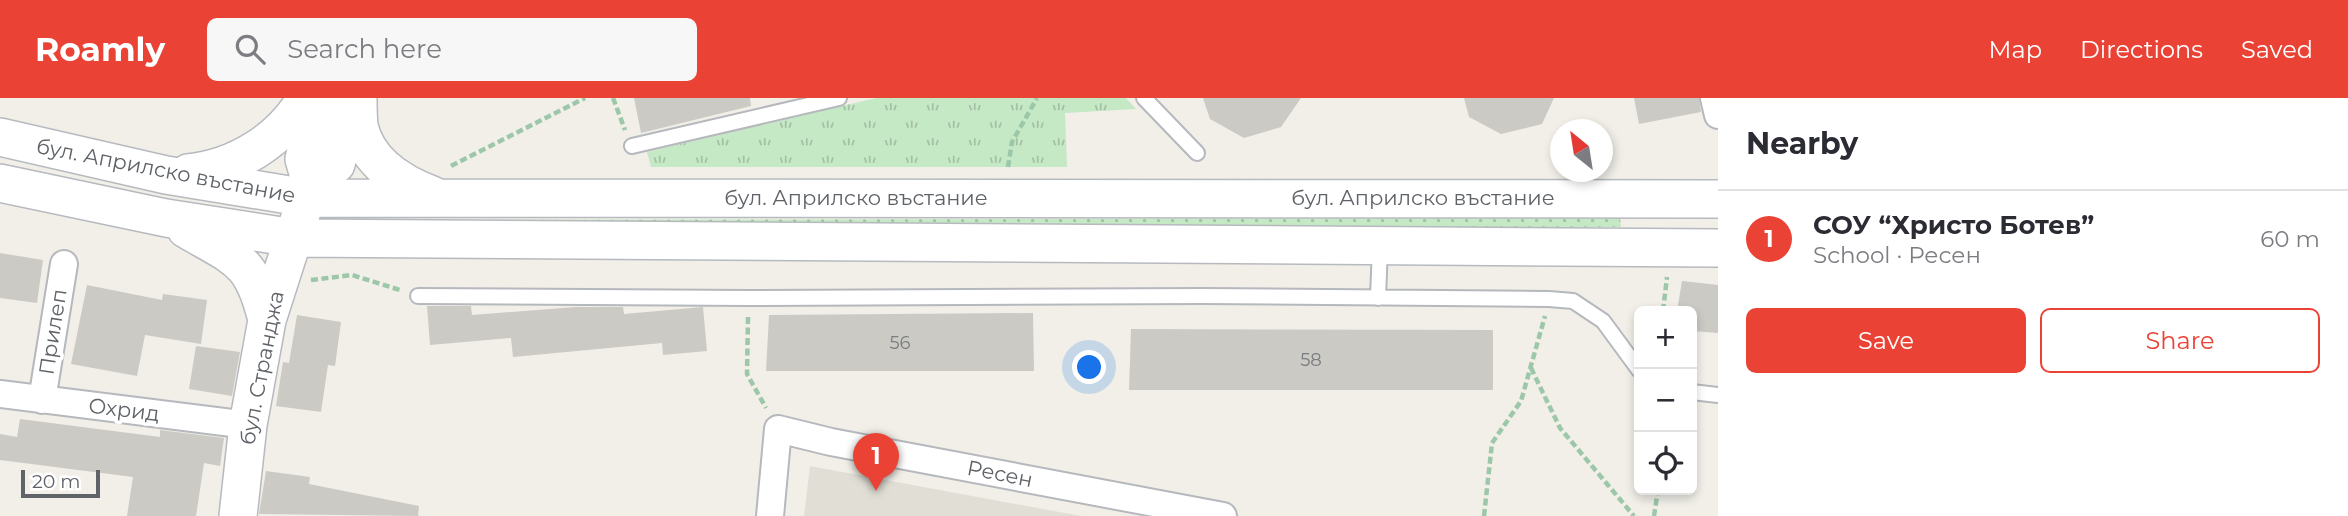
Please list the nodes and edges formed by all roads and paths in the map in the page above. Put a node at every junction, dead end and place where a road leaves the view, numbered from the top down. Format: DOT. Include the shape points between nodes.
graph roads {
  1 [pos="306,98"];
  2 [pos="320,98"];
  3 [pos="356,98"];
  4 [pos="585,98"];
  5 [pos="839,98"];
  6 [pos="1037,98"];
  7 [pos="1144,98"];
  8 [pos="1714,98"];
  9 [pos="1718,115"];
  10 [pos="0,137"];
  11 [pos="632,146"];
  12 [pos="1197,153"];
  13 [pos="166,175"];
  14 [pos="1006,175"];
  15 [pos="0,183"];
  16 [pos="442,183"];
  17 [pos="309,191"];
  18 [pos="1718,199"];
  19 [pos="166,218"];
  20 [pos="294,238"];
  21 [pos="1380,246"];
  22 [pos="1718,248"];
  23 [pos="64,264"];
  24 [pos="352,275"];
  25 [pos="1668,275"];
  26 [pos="418,296"];
  27 [pos="1378,298"];
  28 [pos="748,299"];
  29 [pos="1549,299"];
  30 [pos="1664,306"];
  31 [pos="267,320"];
  32 [pos="1531,367"];
  33 [pos="1638,369"];
  34 [pos="1697,393"];
  35 [pos="0,394"];
  36 [pos="1718,395"];
  37 [pos="42,400"];
  38 [pos="248,425"];
  39 [pos="778,429"];
  40 [pos="1657,495"];
  41 [pos="237,516"];
  42 [pos="770,516"];
  43 [pos="1223,516"];
  44 [pos="1484,516"];
  45 [pos="1634,516"];
  46 [pos="1654,516"];
  1 -- 13 [label="street" via="277,134 259,148 203,172"];
  2 -- 17 [label="street, бул. Странджа" via="304,159"];
  3 -- 16 [label="street" via="359,126 375,159 407,186"];
  3 -- 17 [label="street, бул. Странджа" via="335,164"];
  4 -- 16 [label="path"];
  5 -- 11 [label="lane"];
  6 -- 14 [label="path" via="1012,142"];
  7 -- 12 [label="lane"];
  8 -- 9 [label="street"];
  10 -- 13 [label="street, бул. Априлско въстание"];
  13 -- 17 [label="street, бул. Априлско въстание"];
  15 -- 19 [label="street, бул. Априлско въстание"];
  16 -- 17 [label="street, бул. Априлско въстание"];
  16 -- 18 [label="street, бул. Априлско въстание"];
  17 -- 20 [label="street, бул. Странджа"];
  19 -- 20 [label="street, бул. Априлско въстание"];
  19 -- 31 [label="street" via="244,264 258,287"];
  20 -- 21 [label="street, бул. Априлско въстание"];
  20 -- 31 [label="street, бул. Странджа"];
  21 -- 22 [label="street, бул. Априлско въстание"];
  21 -- 27 [label="lane"];
  23 -- 37 [label="street, Прилеп"];
  24 -- 26 [label="path"];
  25 -- 30 [label="path"];
  26 -- 28 [label="lane"];
  27 -- 28 [label="lane"];
  27 -- 29 [label="lane"];
  28 -- 39 [label="path" via="747,374"];
  29 -- 32 [label="path"];
  29 -- 33 [label="lane" via="1573,302 1603,321"];
  31 -- 38 [label="street, бул. Странджа"];
  32 -- 44 [label="path" via="1521,401 1492,443"];
  32 -- 45 [label="path" via="1560,428"];
  34 -- 36 [label="lane"];
  35 -- 37 [label="street, Охрид"];
  37 -- 38 [label="street, Охрид"];
  38 -- 41 [label="street, бул. Странджа"];
  39 -- 42 [label="street"];
  39 -- 43 [label="street, Ресен"];
  40 -- 46 [label="path"];
}
